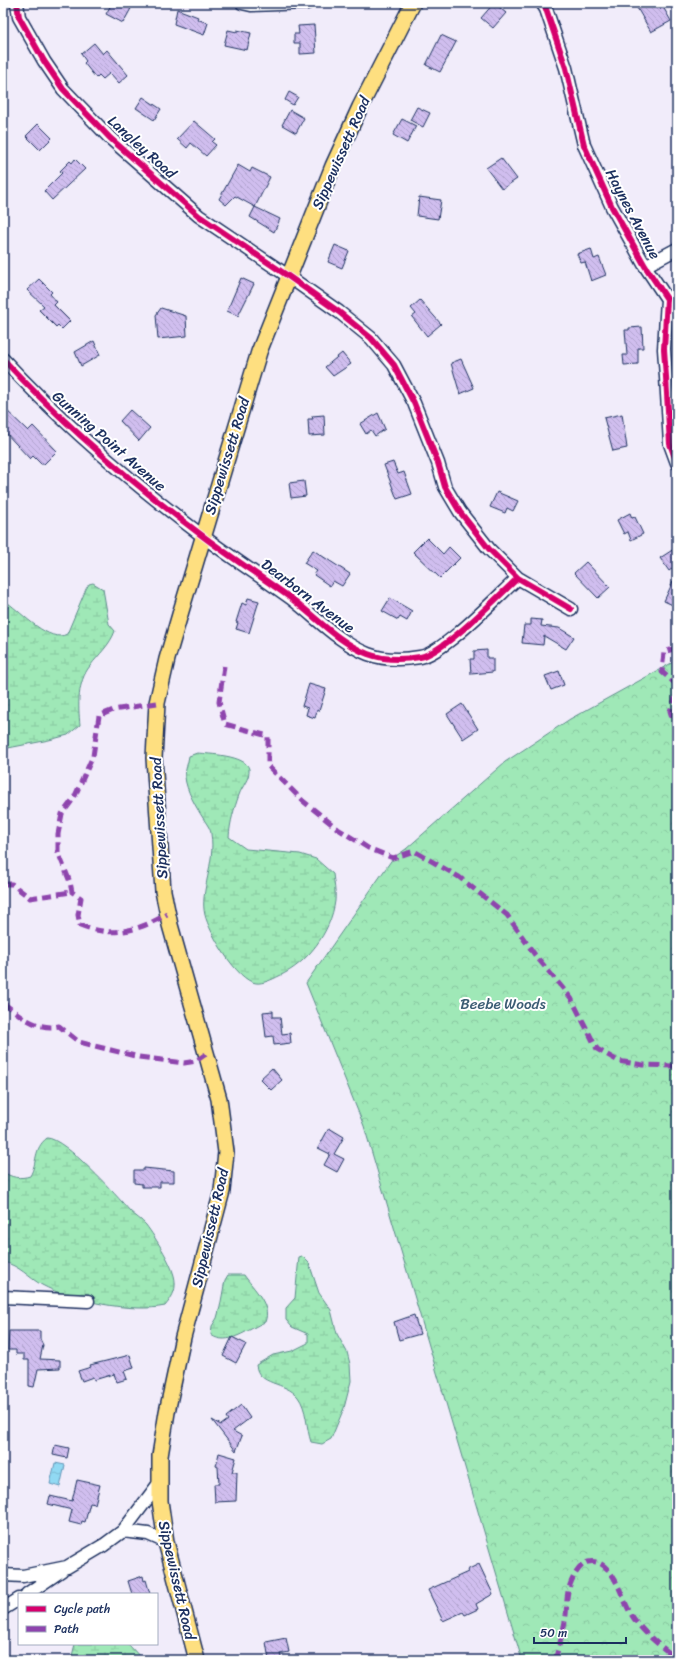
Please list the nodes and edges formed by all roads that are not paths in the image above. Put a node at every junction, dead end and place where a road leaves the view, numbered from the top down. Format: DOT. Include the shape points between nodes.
graph roads {
  1 [pos="17,3"];
  2 [pos="242,3"];
  3 [pos="307,3"];
  4 [pos="413,3"];
  5 [pos="542,3"];
  6 [pos="677,248"];
  7 [pos="645,266"];
  8 [pos="288,276"];
  9 [pos="666,299"];
  10 [pos="677,308"];
  11 [pos="3,360"];
  12 [pos="677,463"];
  13 [pos="203,536"];
  14 [pos="518,578"];
  15 [pos="571,609"];
  16 [pos="3,1297"];
  17 [pos="88,1301"];
  18 [pos="160,1482"];
  19 [pos="123,1531"];
  20 [pos="166,1542"];
  21 [pos="67,1568"];
  22 [pos="3,1576"];
  23 [pos="29,1593"];
  24 [pos="18,1600"];
  25 [pos="3,1609"];
  26 [pos="197,1660"];
  1 -- 8 [label="street, Langley Road" via="20,17 44,62 63,89 110,138 199,216"];
  2 -- 3 [label="street"];
  4 -- 8 [label="main road, Sippewissett Road" via="336,159"];
  5 -- 7 [label="street, Haynes Avenue" via="566,68 584,144 612,207"];
  6 -- 7 [label="street"];
  7 -- 9 [label="street, Haynes Avenue"];
  8 -- 13 [label="main road, Sippewissett Road" via="259,352"];
  8 -- 14 [label="street" via="371,338 394,365 414,403 449,494 489,549"];
  9 -- 10 [label="street, Haynes Avenue"];
  9 -- 12 [label="street" via="664,349 670,444"];
  11 -- 13 [label="street, Gunning Point Avenue" via="78,435"];
  13 -- 14 [label="street, Dearborn Avenue" via="294,600 337,637 368,654 386,659 422,657 442,647"];
  13 -- 18 [label="main road, Sippewissett Road" via="162,678 157,703 154,758 163,891 170,925 219,1099 226,1152 222,1191 183,1337 168,1405 162,1441"];
  14 -- 15 [label="street"];
  16 -- 17 [label="street"];
  18 -- 19 [label="street"];
  18 -- 20 [label="main road, Sippewissett Road"];
  19 -- 20 [label="street" via="148,1534"];
  19 -- 21 [label="street"];
  20 -- 26 [label="main road, Sippewissett Road"];
  21 -- 22 [label="street" via="23,1576"];
  21 -- 23 [label="street"];
  24 -- 25 [label="street"];
}
